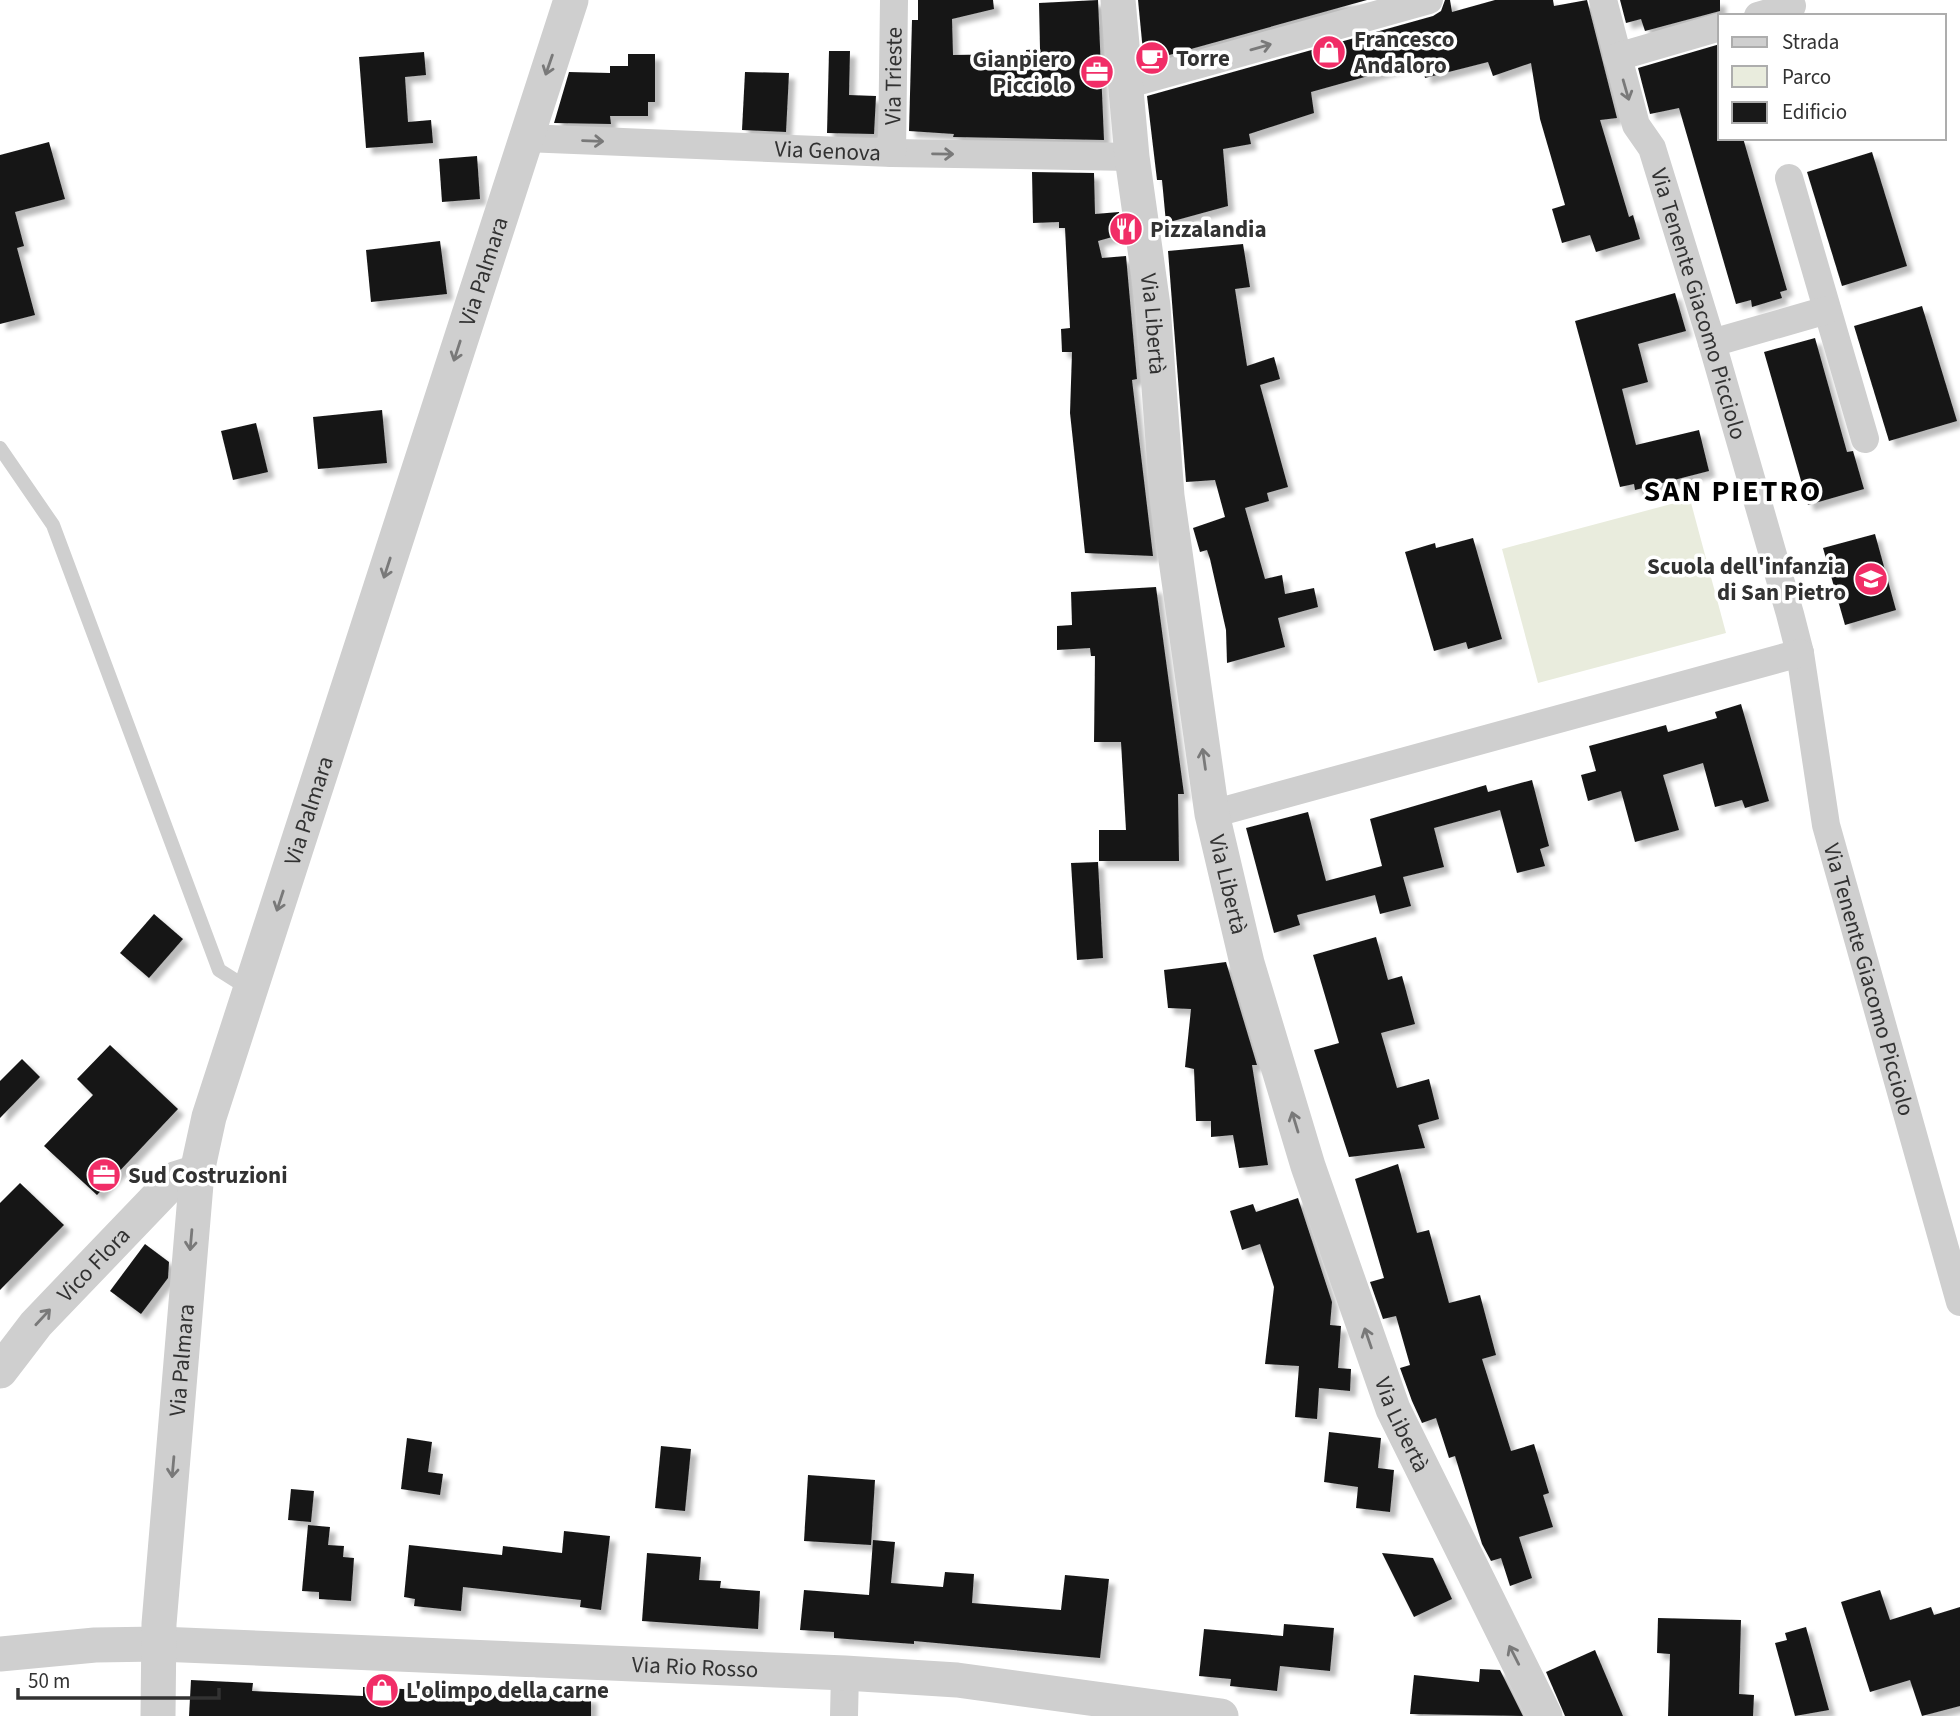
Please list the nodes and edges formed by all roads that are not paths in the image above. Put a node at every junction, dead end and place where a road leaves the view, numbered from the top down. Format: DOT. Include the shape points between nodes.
graph roads {
  1 [pos="571,0"];
  2 [pos="894,0"];
  3 [pos="1118,0"];
  4 [pos="1429,0"];
  5 [pos="1603,0"];
  6 [pos="1793,6"];
  7 [pos="1765,14"];
  8 [pos="1718,28"];
  9 [pos="1617,57"];
  10 [pos="1125,85"];
  11 [pos="525,138"];
  12 [pos="892,153"];
  13 [pos="1132,157"];
  14 [pos="1788,178"];
  15 [pos="1827,310"];
  16 [pos="1712,343"];
  17 [pos="1865,439"];
  18 [pos="0,448"];
  19 [pos="1800,653"];
  20 [pos="1212,814"];
  21 [pos="251,989"];
  22 [pos="197,1172"];
  23 [pos="1960,1302"];
  24 [pos="0,1371"];
  25 [pos="159,1644"];
  26 [pos="0,1654"];
  27 [pos="845,1673"];
  28 [pos="158,1716"];
  29 [pos="844,1716"];
  30 [pos="1221,1716"];
  31 [pos="1545,1716"];
  1 -- 11 [label="street, Via Palmara, one-way"];
  2 -- 12 [label="street, Via Trieste"];
  3 -- 10 [label="street, Via Libertà"];
  10 -- 4 [label="street, one-way"];
  5 -- 9 [label="street, Via Tenente Giacomo Picciolo"];
  6 -- 7 [label="street"];
  8 -- 9 [label="street"];
  9 -- 16 [label="street, Via Tenente Giacomo Picciolo, one-way" via="1636,125 1652,148"];
  10 -- 13 [label="street, Via Libertà"];
  11 -- 12 [label="street, Via Genova, one-way"];
  11 -- 21 [label="street, Via Palmara, one-way"];
  12 -- 13 [label="street, Via Genova, one-way"];
  20 -- 13 [label="street, Via Libertà, one-way" via="1167,496 1153,306"];
  14 -- 15 [label="street"];
  15 -- 16 [label="street"];
  15 -- 17 [label="street"];
  16 -- 19 [label="street, Via Tenente Giacomo Picciolo"];
  18 -- 21 [label="lane" via="53,525 219,970"];
  19 -- 20 [label="street"];
  19 -- 23 [label="street, Via Tenente Giacomo Picciolo" via="1826,825"];
  31 -- 20 [label="street, Via Libertà, one-way" via="1393,1409 1300,1140 1247,963"];
  21 -- 22 [label="street, Via Palmara" via="209,1117"];
  24 -- 22 [label="street, Vico Flora, one-way" via="37,1324 175,1179"];
  22 -- 25 [label="street, Via Palmara, one-way"];
  25 -- 26 [label="street, Via Rio Rosso"];
  25 -- 27 [label="street, Via Rio Rosso"];
  25 -- 28 [label="street, Via Palmara"];
  27 -- 29 [label="street"];
  27 -- 30 [label="street, Via Rio Rosso" via="969,1682"];
}
